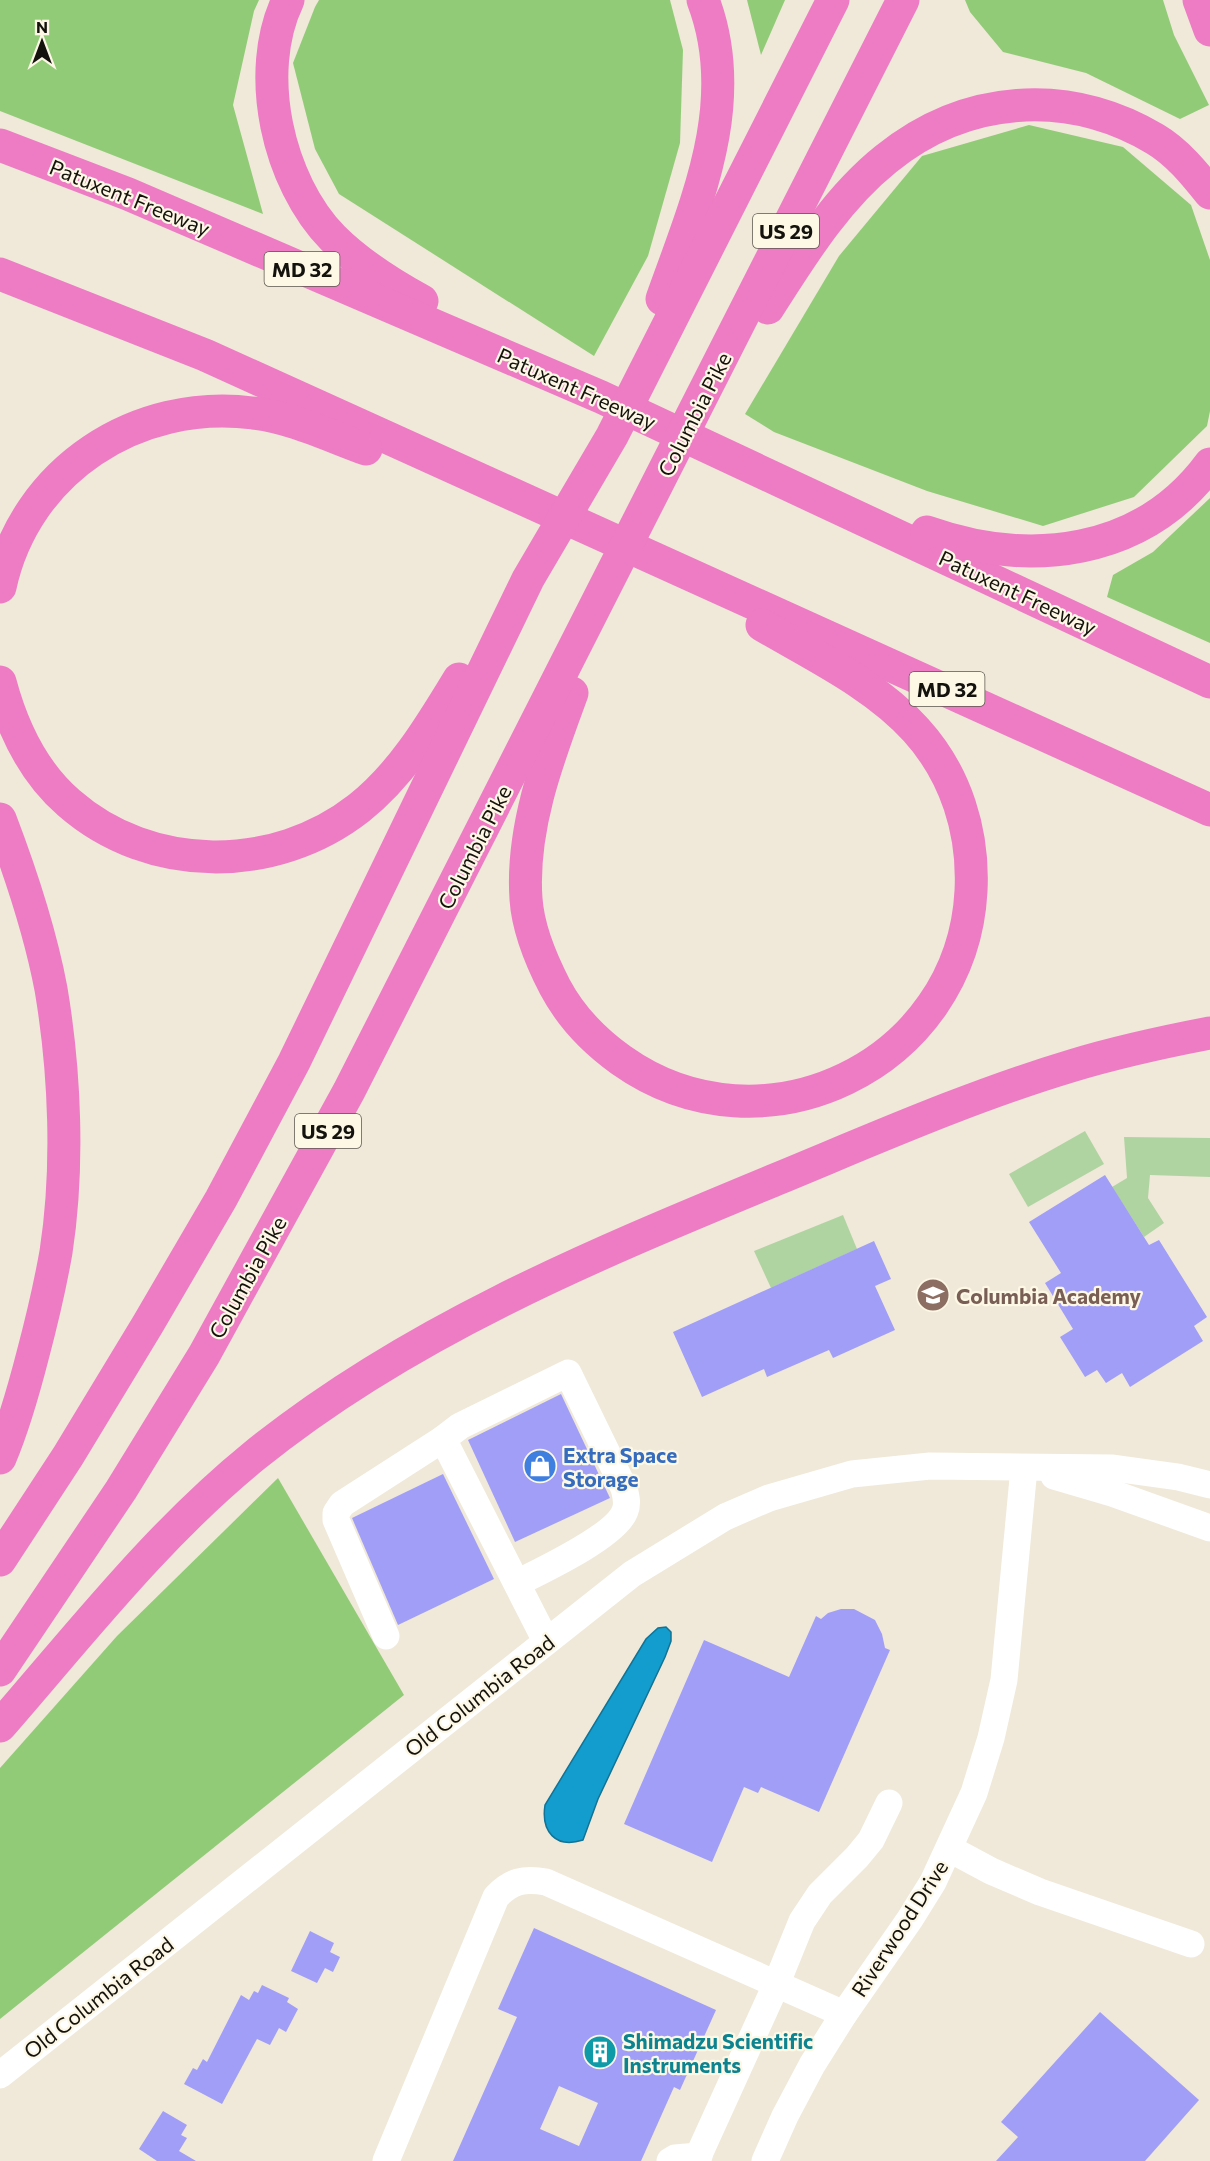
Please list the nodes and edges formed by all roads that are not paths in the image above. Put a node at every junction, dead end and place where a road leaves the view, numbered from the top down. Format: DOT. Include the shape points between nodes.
graph roads {
  1 [pos="288,0"];
  2 [pos="703,0"];
  3 [pos="832,0"];
  4 [pos="903,0"];
  5 [pos="1199,0"];
  6 [pos="1210,30"];
  7 [pos="0,145"];
  8 [pos="1210,193"];
  9 [pos="0,274"];
  10 [pos="0,291"];
  11 [pos="601,397"];
  12 [pos="612,436"];
  13 [pos="670,462"];
  14 [pos="411,464"];
  15 [pos="1210,464"];
  16 [pos="776,479"];
  17 [pos="505,499"];
  18 [pos="615,569"];
  19 [pos="680,577"];
  20 [pos="528,579"];
  21 [pos="0,587"];
  22 [pos="762,625"];
  23 [pos="0,682"];
  24 [pos="1210,682"];
  25 [pos="1210,810"];
  26 [pos="0,819"];
  27 [pos="1210,1034"];
  28 [pos="443,1439"];
  29 [pos="0,1458"];
  30 [pos="1024,1468"];
  31 [pos="1210,1485"];
  32 [pos="1210,1528"];
  33 [pos="0,1560"];
  34 [pos="517,1583"];
  35 [pos="386,1636"];
  36 [pos="546,1641"];
  37 [pos="0,1670"];
  38 [pos="0,1726"];
  39 [pos="889,1803"];
  40 [pos="950,1849"];
  41 [pos="1191,1944"];
  42 [pos="776,1985"];
  43 [pos="844,2014"];
  44 [pos="0,2075"];
  45 [pos="697,2159"];
  46 [pos="386,2161"];
  47 [pos="670,2161"];
  48 [pos="765,2161"];
  1 -- 11 [label="highway" via="276,39 273,106 290,172 332,238 395,286"];
  2 -- 12 [label="highway" via="717,48 720,92 713,138 701,189"];
  3 -- 12 [label="highway, US 29"];
  4 -- 13 [label="highway, Columbia Pike / US 29"];
  5 -- 6 [label="highway"];
  7 -- 11 [label="highway, Patuxent Freeway / MD 32" via="128,194"];
  8 -- 13 [label="highway" via="1190,168 1156,140 1113,119 1072,108 998,107 966,114 923,133 886,159 851,192 818,232"];
  9 -- 17 [label="highway, MD 32" via="205,355"];
  10 -- 14 [label="highway" via="199,370"];
  11 -- 16 [label="highway, Patuxent Freeway / MD 32"];
  12 -- 20 [label="highway, US 29"];
  13 -- 18 [label="highway, Columbia Pike / US 29"];
  14 -- 17 [label="highway"];
  14 -- 21 [label="highway" via="256,413 191,412 159,419 97,446 43,495 22,526 5,564"];
  15 -- 16 [label="highway" via="1154,517 1091,546 1053,552 980,547"];
  16 -- 24 [label="highway, Patuxent Freeway / MD 32"];
  17 -- 19 [label="highway, MD 32"];
  18 -- 22 [label="highway" via="544,770 526,864 530,922 543,965 561,998 602,1047 663,1085 728,1101 801,1095 838,1083 873,1064 902,1041 926,1015 948,980 963,943 973,868 958,796 941,761 916,729 854,680"];
  18 -- 37 [label="highway, Columbia Pike / US 29" via="350,1091 264,1248 121,1490"];
  19 -- 22 [label="highway"];
  19 -- 25 [label="highway, MD 32"];
  20 -- 23 [label="highway" via="463,671 414,751 387,781 360,808 332,826 300,842 258,854 220,859 183,856 106,830 69,803 44,776 23,744"];
  20 -- 33 [label="highway, US 29" via="294,1062 221,1199 74,1446"];
  22 -- 25 [label="highway" via="979,722"];
  26 -- 29 [label="highway" via="36,924 51,989 63,1122 56,1250 25,1387"];
  27 -- 38 [label="highway" via="1149,1045 990,1093 715,1205 582,1264 394,1359 318,1408 254,1456 190,1512"];
  28 -- 34 [label="street"];
  28 -- 34 [label="street" via="460,1425 568,1373 624,1488 625,1511 619,1521 573,1556"];
  28 -- 35 [label="street" via="342,1504 336,1513"];
  30 -- 31 [label="street, Old Columbia Road" via="1113,1468"];
  30 -- 32 [label="street, Old Columbia Road"];
  30 -- 36 [label="street, Old Columbia Road" via="890,1469 852,1474 769,1498 725,1517 641,1568"];
  30 -- 40 [label="street, Riverwood Drive" via="1004,1680 974,1793"];
  34 -- 36 [label="street"];
  36 -- 44 [label="street, Old Columbia Road"];
  39 -- 42 [label="street" via="871,1840 810,1906"];
  40 -- 41 [label="street" via="1040,1892"];
  40 -- 43 [label="street, Riverwood Drive" via="910,1919"];
  42 -- 43 [label="street"];
  42 -- 45 [label="street"];
  42 -- 46 [label="street" via="546,1882 532,1880 506,1887 496,1897"];
  43 -- 48 [label="street, Riverwood Drive" via="812,2065"];
  45 -- 47 [label="street"];
}
